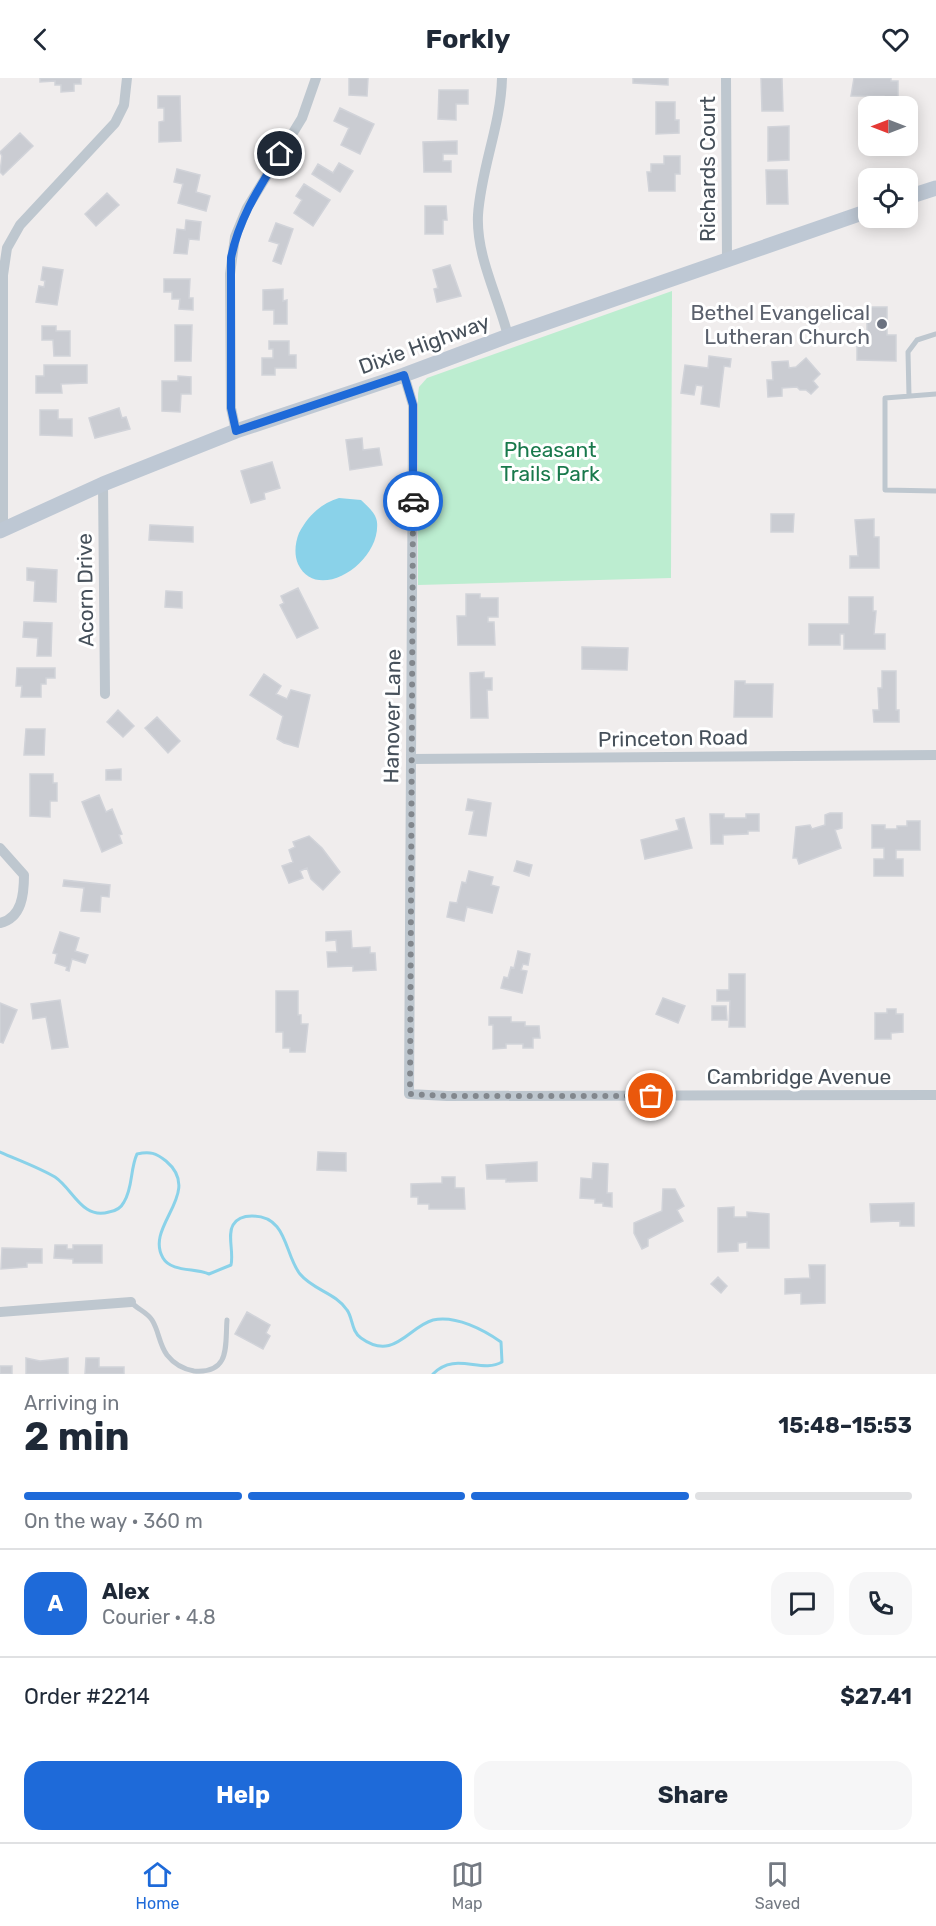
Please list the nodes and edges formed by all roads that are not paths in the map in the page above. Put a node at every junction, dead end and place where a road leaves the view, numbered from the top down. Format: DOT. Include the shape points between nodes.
graph roads {
  1 [pos="127,78"];
  2 [pos="316,78"];
  3 [pos="501,78"];
  4 [pos="726,78"];
  5 [pos="936,188"];
  6 [pos="918,194"];
  7 [pos="858,214"];
  8 [pos="727,260"];
  9 [pos="936,334"];
  10 [pos="508,336"];
  11 [pos="404,375"];
  12 [pos="936,394"];
  13 [pos="909,396"];
  14 [pos="236,431"];
  15 [pos="103,484"];
  16 [pos="936,491"];
  17 [pos="2,530"];
  18 [pos="105,694"];
  19 [pos="936,754"];
  20 [pos="411,759"];
  21 [pos="0,848"];
  22 [pos="0,923"];
  23 [pos="410,1094"];
  24 [pos="936,1095"];
  25 [pos="131,1302"];
  26 [pos="0,1312"];
  27 [pos="227,1320"];
  1 -- 17 [label="street" via="124,105 115,123 20,225 7,248 3,275"];
  2 -- 14 [label="street" via="302,118 247,208 235,237 230,285 231,408"];
  3 -- 10 [label="street" via="499,111 481,186 478,218 485,264"];
  4 -- 8 [label="street, Richards Court"];
  5 -- 6 [label="main road"];
  7 -- 8 [label="main road, Dixie Highway"];
  8 -- 10 [label="main road, Dixie Highway"];
  9 -- 13 [label="lane" via="917,340 908,352"];
  10 -- 11 [label="main road, Dixie Highway"];
  11 -- 14 [label="main road, Dixie Highway"];
  11 -- 20 [label="street, Hanover Lane" via="414,425"];
  12 -- 13 [label="lane"];
  13 -- 16 [label="lane" via="885,398 885,490"];
  14 -- 15 [label="main road, Dixie Highway"];
  15 -- 17 [label="main road, Dixie Highway"];
  15 -- 18 [label="street, Acorn Drive"];
  19 -- 20 [label="street, Princeton Road"];
  20 -- 23 [label="street, Hanover Lane"];
  21 -- 22 [label="street" via="24,875 24,895 18,911"];
  23 -- 24 [label="street, Cambridge Avenue"];
  25 -- 26 [label="street"];
  25 -- 27 [label="lane" via="151,1317 168,1357 184,1369 197,1372 210,1373 222,1364"];
}
